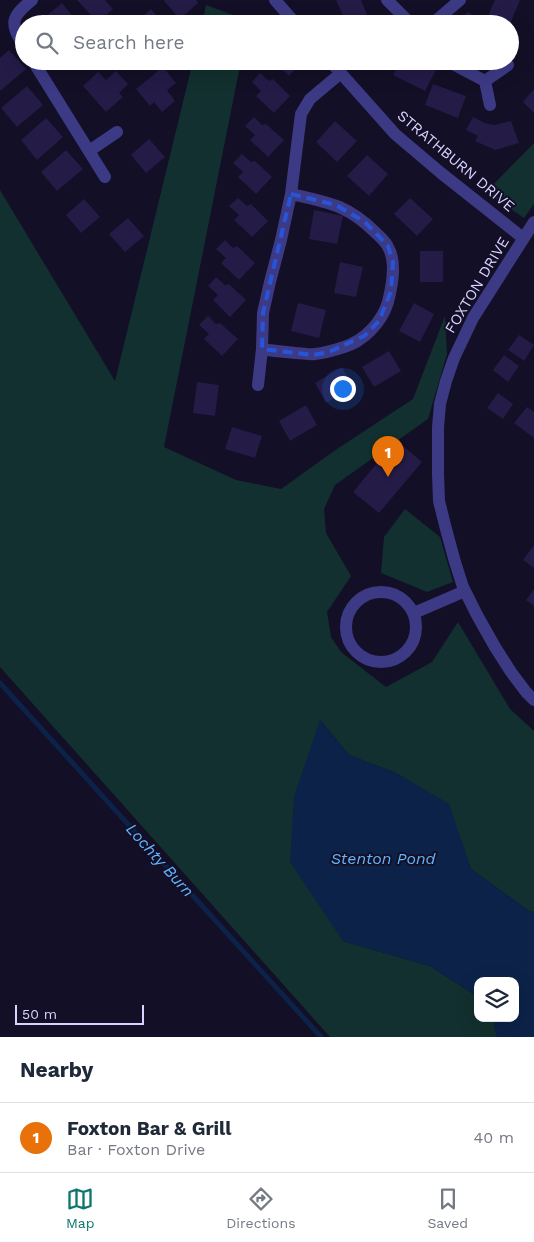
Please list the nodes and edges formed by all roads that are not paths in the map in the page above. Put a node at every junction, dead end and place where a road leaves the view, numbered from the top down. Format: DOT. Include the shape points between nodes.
graph roads {
  1 [pos="32,0"];
  2 [pos="275,0"];
  3 [pos="387,0"];
  4 [pos="460,0"];
  5 [pos="17,15"];
  6 [pos="288,15"];
  7 [pos="402,15"];
  8 [pos="442,15"];
  9 [pos="39,70"];
  10 [pos="338,70"];
  11 [pos="464,70"];
  12 [pos="500,70"];
  13 [pos="341,73"];
  14 [pos="485,81"];
  15 [pos="490,106"];
  16 [pos="117,132"];
  17 [pos="89,151"];
  18 [pos="106,177"];
  19 [pos="291,194"];
  20 [pos="534,222"];
  21 [pos="524,238"];
  22 [pos="262,349"];
  23 [pos="258,385"];
  24 [pos="465,591"];
  25 [pos="414,614"];
  26 [pos="534,700"];
  1 -- 5 [label="street"];
  2 -- 6 [label="street"];
  3 -- 7 [label="street"];
  4 -- 8 [label="street"];
  9 -- 17 [label="street"];
  10 -- 13 [label="street, STRATHBURN DRIVE"];
  11 -- 14 [label="street"];
  12 -- 14 [label="street"];
  13 -- 19 [label="street" via="310,99 301,114"];
  13 -- 21 [label="street, STRATHBURN DRIVE" via="395,134"];
  14 -- 15 [label="street"];
  16 -- 17 [label="street"];
  17 -- 18 [label="street"];
  19 -- 22 [label="street" via="264,313"];
  19 -- 22 [label="street" via="336,205 365,222 388,246 393,274 391,291 379,321 347,347 313,354"];
  20 -- 21 [label="street, FOXTON DRIVE"];
  21 -- 24 [label="street, FOXTON DRIVE" via="462,338 440,404 440,501"];
  22 -- 23 [label="street"];
  24 -- 25 [label="street"];
  24 -- 26 [label="street, FOXTON DRIVE" via="511,672"];
  25 -- 25 [label="street" via="416,635 405,654 396,660 374,662 364,658 349,641 346,629 353,606 373,593 386,592 397,596"];
}
